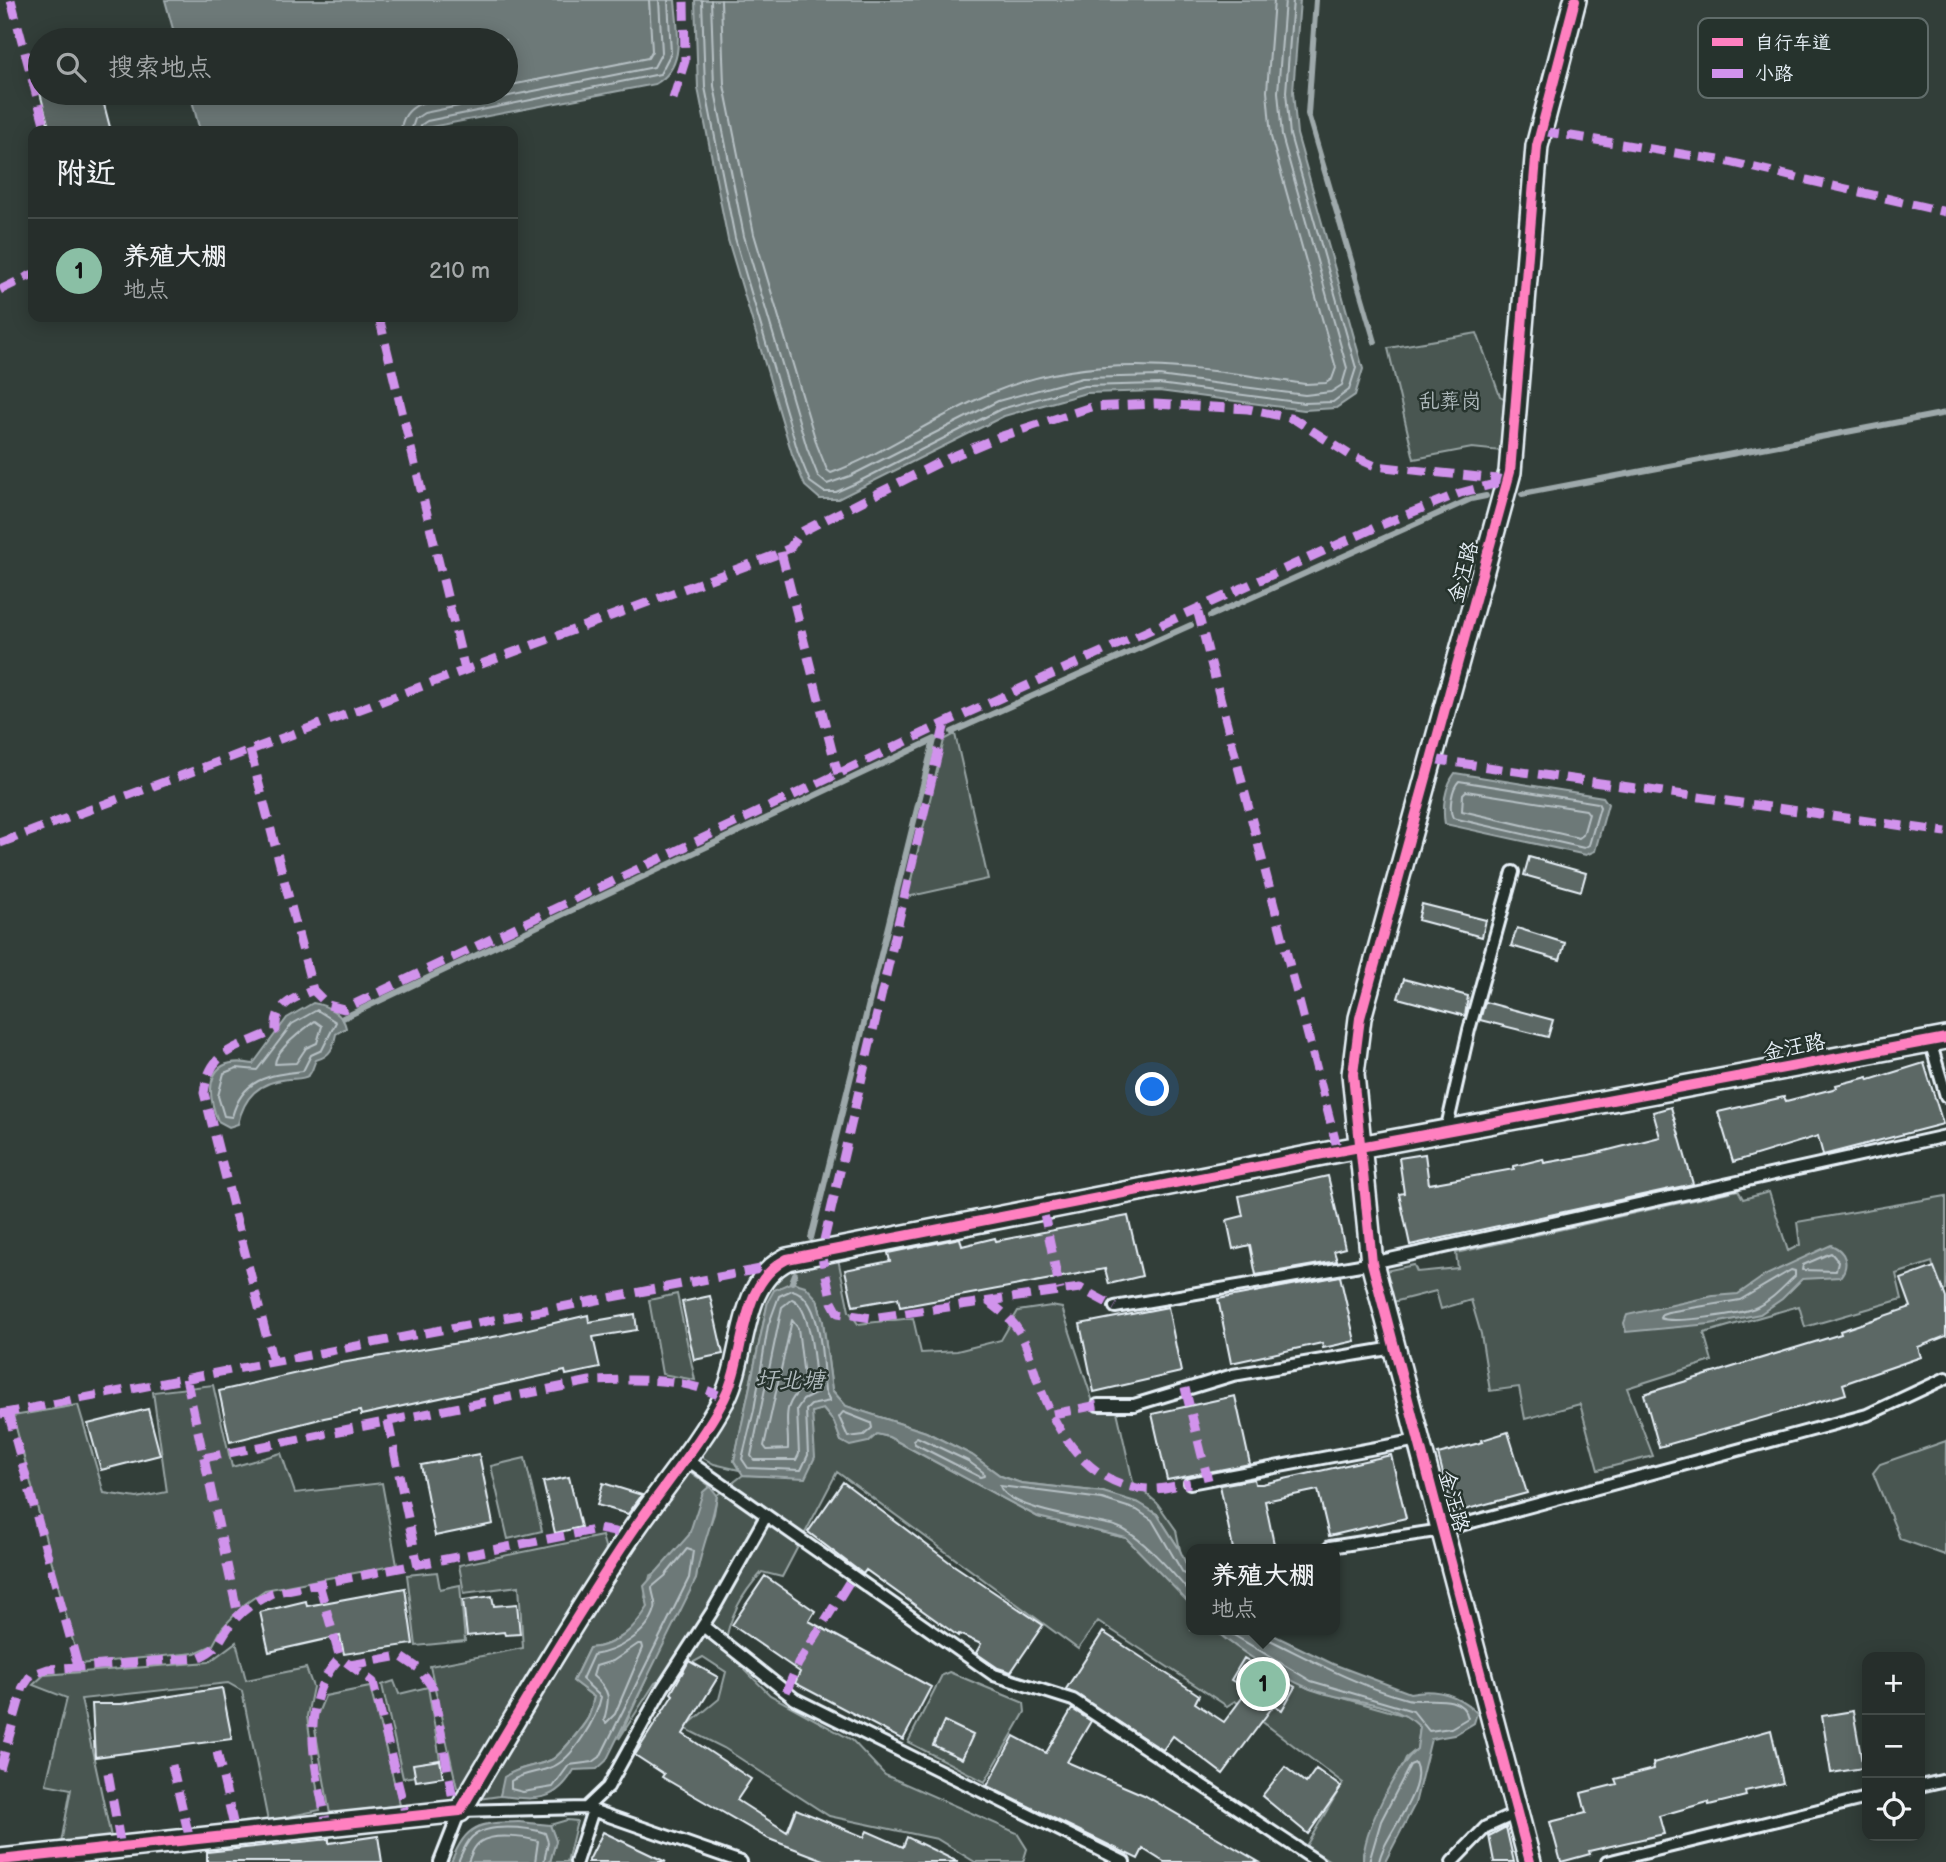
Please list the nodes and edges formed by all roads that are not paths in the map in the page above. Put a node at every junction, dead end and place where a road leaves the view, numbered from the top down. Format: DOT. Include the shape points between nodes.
graph roads {
  1 [pos="1575,0"];
  2 [pos="1513,872"];
  3 [pos="1938,1040"];
  4 [pos="1946,1096"];
  5 [pos="1446,1131"];
  6 [pos="1946,1136"];
  7 [pos="1360,1147"];
  8 [pos="1372,1263"];
  9 [pos="1115,1307"];
  10 [pos="1394,1348"];
  11 [pos="1946,1378"];
  12 [pos="1098,1405"];
  13 [pos="1418,1440"];
  14 [pos="683,1457"];
  15 [pos="1190,1483"];
  16 [pos="766,1516"];
  17 [pos="1442,1530"];
  18 [pos="1340,1545"];
  19 [pos="703,1626"];
  20 [pos="1946,1780"];
  21 [pos="1925,1785"];
  22 [pos="1862,1799"];
  23 [pos="589,1809"];
  24 [pos="460,1811"];
  25 [pos="1517,1813"];
  26 [pos="0,1860"];
  27 [pos="440,1862"];
  28 [pos="576,1862"];
  29 [pos="741,1862"];
  30 [pos="1124,1862"];
  31 [pos="1318,1862"];
  32 [pos="1452,1862"];
  33 [pos="1530,1862"];
  34 [pos="1606,1862"];
  1 -- 7 [label="street, 金汪路" via="1537,146 1510,472 1360,1017 1353,1074"];
  2 -- 5 [label="lane"];
  3 -- 4 [label="lane"];
  3 -- 5 [label="street, 金汪路"];
  5 -- 7 [label="street, 金汪路"];
  6 -- 8 [label="lane"];
  7 -- 8 [label="street, 金汪路"];
  7 -- 14 [label="street" via="787,1259 764,1275 724,1398"];
  8 -- 9 [label="lane"];
  8 -- 10 [label="street, 金汪路"];
  10 -- 12 [label="lane" via="1233,1375 1134,1405"];
  10 -- 13 [label="street, 金汪路"];
  11 -- 17 [label="lane" via="1867,1415"];
  13 -- 15 [label="lane"];
  13 -- 17 [label="street, 金汪路"];
  14 -- 16 [label="lane"];
  14 -- 24 [label="street" via="553,1655"];
  16 -- 19 [label="lane"];
  16 -- 31 [label="lane" via="994,1675 1073,1700"];
  17 -- 18 [label="lane"];
  17 -- 25 [label="street, 金汪路"];
  19 -- 23 [label="lane" via="608,1787"];
  19 -- 30 [label="lane" via="796,1699"];
  20 -- 21 [label="lane"];
  22 -- 34 [label="lane"];
  23 -- 24 [label="lane"];
  23 -- 28 [label="lane"];
  23 -- 29 [label="lane"];
  24 -- 26 [label="street"];
  24 -- 27 [label="lane"];
  25 -- 32 [label="lane" via="1486,1827"];
  25 -- 33 [label="street, 金汪路"];
}
